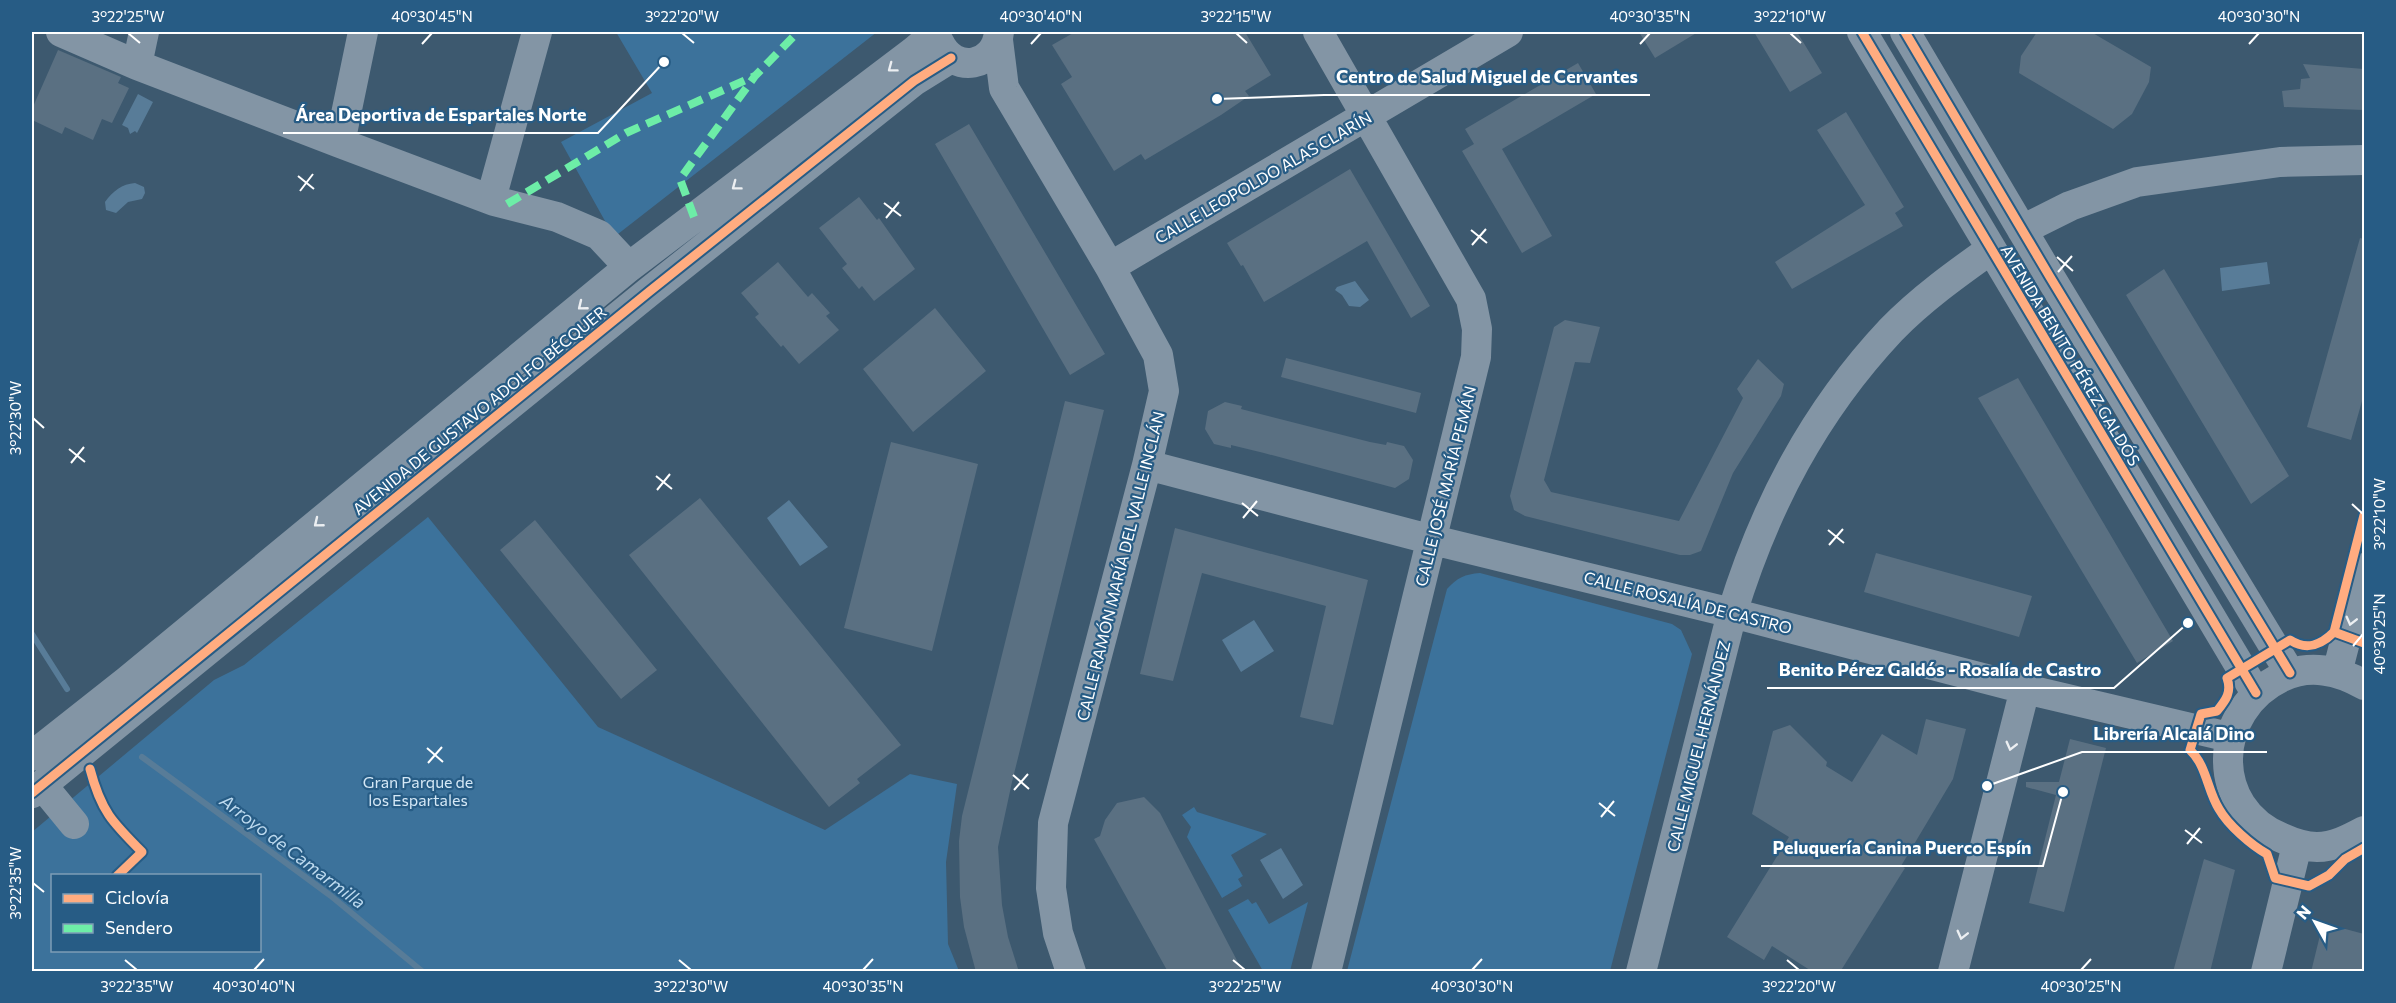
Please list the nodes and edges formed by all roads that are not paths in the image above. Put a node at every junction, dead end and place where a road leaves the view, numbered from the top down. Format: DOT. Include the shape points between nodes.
graph roads {
  1 [pos="61,32"];
  2 [pos="144,32"];
  3 [pos="363,32"];
  4 [pos="537,32"];
  5 [pos="938,32"];
  6 [pos="1318,32"];
  7 [pos="1508,32"];
  8 [pos="1862,32"];
  9 [pos="1905,32"];
  10 [pos="999,36"];
  11 [pos="959,60"];
  12 [pos="137,64"];
  13 [pos="1004,88"];
  14 [pos="1368,115"];
  15 [pos="340,143"];
  16 [pos="2364,160"];
  17 [pos="490,199"];
  18 [pos="2022,230"];
  19 [pos="1990,250"];
  20 [pos="629,267"];
  21 [pos="1110,267"];
  22 [pos="1148,465"];
  23 [pos="1433,540"];
  24 [pos="2364,568"];
  25 [pos="1732,613"];
  26 [pos="2290,673"];
  27 [pos="2337,673"];
  28 [pos="2364,685"];
  29 [pos="2025,689"];
  30 [pos="2256,693"];
  31 [pos="2229,737"];
  32 [pos="32,756"];
  33 [pos="37,789"];
  34 [pos="74,824"];
  35 [pos="2364,831"];
  36 [pos="2297,845"];
  37 [pos="1071,972"];
  38 [pos="1326,972"];
  39 [pos="1641,972"];
  40 [pos="1953,972"];
  41 [pos="2266,972"];
  1 -- 12 [label="street"];
  2 -- 12 [label="street"];
  3 -- 15 [label="street"];
  4 -- 17 [label="street"];
  5 -- 11 [label="street" via="941,46"];
  5 -- 20 [label="street, AVENIDA DE GUSTAVO ADOLFO BÉCQUER, one-way"];
  6 -- 14 [label="street, CALLE JOSÉ MARÍA PEMÁN"];
  7 -- 14 [label="street, CALLE LEOPOLDO ALAS CLARÍN"];
  8 -- 19 [label="street, AVENIDA BENITO PÉREZ GALDÓS"];
  9 -- 18 [label="street, AVENIDA BENITO PÉREZ GALDÓS"];
  10 -- 11 [label="street, AVENIDA DE GUSTAVO ADOLFO BÉCQUER" via="987,57"];
  10 -- 13 [label="street, CALLE RAMÓN MARÍA DEL VALLE INCLÁN"];
  11 -- 13 [label="street, CALLE RAMÓN MARÍA DEL VALLE INCLÁN"];
  11 -- 33 [label="street, AVENIDA DE GUSTAVO ADOLFO BÉCQUER" via="914,81"];
  12 -- 15 [label="street"];
  13 -- 21 [label="street, CALLE RAMÓN MARÍA DEL VALLE INCLÁN"];
  14 -- 21 [label="street, CALLE LEOPOLDO ALAS CLARÍN"];
  14 -- 23 [label="street, CALLE JOSÉ MARÍA PEMÁN" via="1471,299 1477,329 1476,357"];
  15 -- 17 [label="street"];
  16 -- 18 [label="street" via="2280,162 2137,182 2070,206"];
  17 -- 20 [label="street" via="557,217 599,235"];
  18 -- 26 [label="street, AVENIDA BENITO PÉREZ GALDÓS"];
  19 -- 25 [label="street, CALLE MIGUEL HERNÁNDEZ" via="1892,329 1833,399 1786,477 1747,564"];
  19 -- 30 [label="street, AVENIDA BENITO PÉREZ GALDÓS"];
  20 -- 32 [label="street, AVENIDA DE GUSTAVO ADOLFO BÉCQUER, one-way"];
  21 -- 22 [label="street, CALLE RAMÓN MARÍA DEL VALLE INCLÁN" via="1158,355 1164,391"];
  22 -- 23 [label="street, CALLE ROSALÍA DE CASTRO"];
  22 -- 37 [label="street, CALLE RAMÓN MARÍA DEL VALLE INCLÁN" via="1053,823 1051,888 1058,933"];
  23 -- 25 [label="street, CALLE ROSALÍA DE CASTRO"];
  23 -- 38 [label="street, CALLE JOSÉ MARÍA PEMÁN"];
  24 -- 27 [label="street, one-way"];
  25 -- 29 [label="street, CALLE ROSALÍA DE CASTRO"];
  25 -- 39 [label="street, CALLE MIGUEL HERNÁNDEZ"];
  26 -- 27 [label="street"];
  26 -- 30 [label="street"];
  27 -- 28 [label="street"];
  29 -- 31 [label="street, CALLE ROSALÍA DE CASTRO"];
  29 -- 40 [label="street, one-way"];
  30 -- 31 [label="street" via="2241,710"];
  31 -- 36 [label="street" via="2227,764 2233,791 2248,816 2268,833"];
  33 -- 34 [label="street"];
  35 -- 36 [label="street" via="2338,844"];
  36 -- 41 [label="street"];
}
